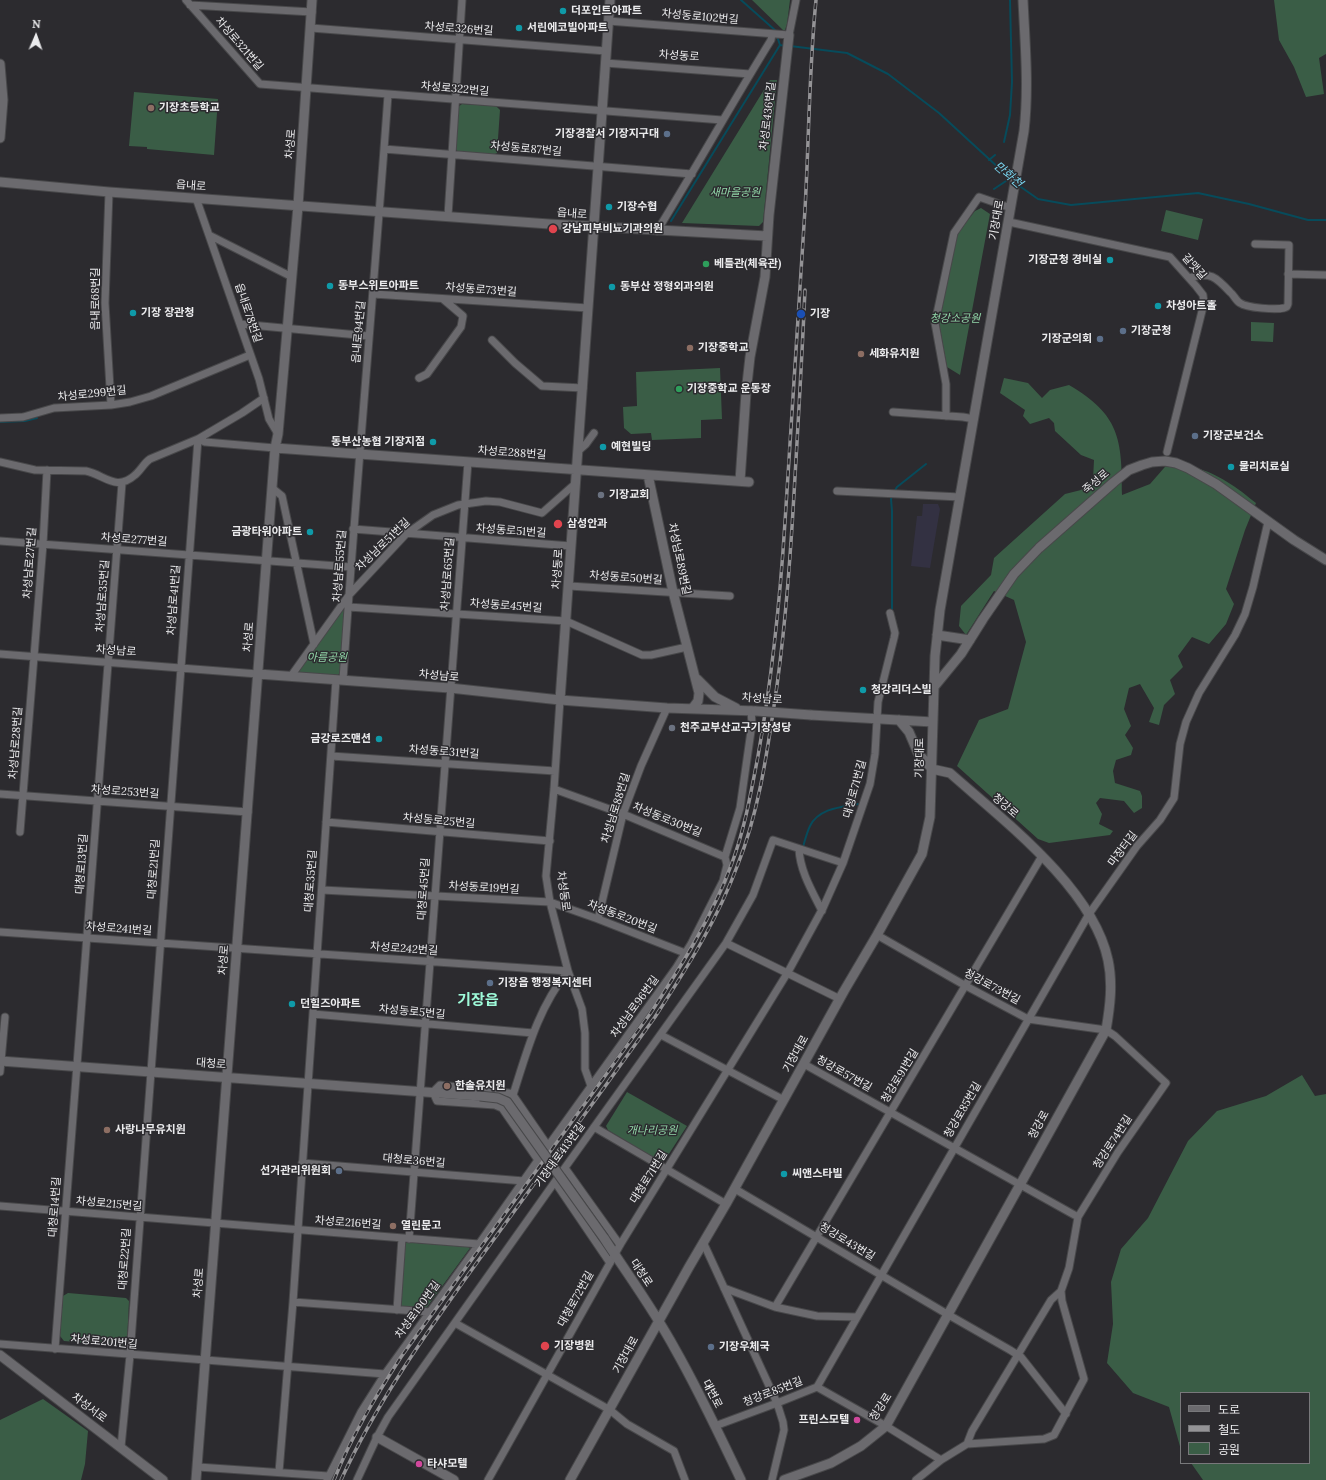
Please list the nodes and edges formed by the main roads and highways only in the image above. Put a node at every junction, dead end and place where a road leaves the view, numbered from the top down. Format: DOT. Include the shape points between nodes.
graph roads {
  1 [pos="312,0"];
  2 [pos="610,0"];
  3 [pos="1023,0"];
  4 [pos="787,36"];
  5 [pos="0,64"];
  6 [pos="2,109"];
  7 [pos="0,138"];
  8 [pos="0,182"];
  9 [pos="298,206"];
  10 [pos="594,227"];
  11 [pos="767,236"];
  12 [pos="275,448"];
  13 [pos="577,470"];
  14 [pos="648,475"];
  15 [pos="744,481"];
  16 [pos="1326,560"];
  17 [pos="937,635"];
  18 [pos="970,640"];
  19 [pos="258,674"];
  20 [pos="695,677"];
  21 [pos="934,687"];
  22 [pos="560,700"];
  23 [pos="692,709"];
  24 [pos="751,710"];
  25 [pos="900,720"];
  26 [pos="933,722"];
  27 [pos="932,769"];
  28 [pos="0,1061"];
  29 [pos="228,1078"];
  30 [pos="658,1321"];
  31 [pos="0,1355"];
  32 [pos="377,1437"];
  33 [pos="795,1478"];
  34 [pos="163,1480"];
  35 [pos="196,1480"];
  36 [pos="454,1480"];
  37 [pos="570,1480"];
  38 [pos="741,1480"];
  39 [pos="784,1480"];
  1 -- 9 [label="main road, 차성로"];
  2 -- 10 [label="main road, 차성동로"];
  3 -- 17 [label="main road, 기장대로" via="1027,104"];
  4 -- 11 [label="main road, 차성로436번길"];
  5 -- 6 [label="main road"];
  6 -- 7 [label="main road"];
  8 -- 9 [label="main road, 읍내로"];
  9 -- 10 [label="main road, 읍내로"];
  9 -- 12 [label="main road, 차성로"];
  10 -- 11 [label="main road, 읍내로"];
  10 -- 13 [label="main road, 차성동로"];
  11 -- 15 [label="main road, 차성로436번길" via="765,277 746,392"];
  12 -- 13 [label="main road, 차성로288번길"];
  12 -- 19 [label="main road, 차성로"];
  13 -- 14 [label="main road, 차성로288번길"];
  13 -- 22 [label="main road, 차성동로"];
  14 -- 15 [label="main road, 차성로288번길"];
  14 -- 20 [label="main road, 차성남로89번길" via="673,592"];
  16 -- 18 [label="main road, 죽성로" via="1216,484 1188,468 1165,461 1152,462 1129,470 1039,548 1014,574"];
  17 -- 18 [label="main road"];
  17 -- 21 [label="main road, 기장대로"];
  18 -- 21 [label="main road, 죽성로"];
  19 -- 22 [label="main road, 차성남로" via="450,688"];
  19 -- 29 [label="main road, 차성로"];
  20 -- 23 [label="main road, 차성남로89번길" via="699,697"];
  20 -- 24 [label="main road" via="719,700 737,708"];
  21 -- 26 [label="main road, 기장대로"];
  22 -- 23 [label="main road, 차성남로"];
  23 -- 24 [label="main road, 차성남로"];
  24 -- 25 [label="main road, 차성남로, bridge"];
  25 -- 26 [label="main road, 차성남로"];
  25 -- 27 [label="main road" via="909,732 918,753"];
  26 -- 27 [label="main road, 기장대로"];
  27 -- 30 [label="main road, 기장대로" via="930,817 922,854"];
  27 -- 33 [label="main road, 청강로" via="950,773 1042,856 1089,914 1108,960 1111,989 1106,1030 886,1426 855,1450"];
  28 -- 29 [label="main road, 대청로"];
  29 -- 30 [label="main road, 대청로, bridge" via="480,1096 507,1102 604,1238 612,1259"];
  29 -- 35 [label="main road, 차성로"];
  30 -- 37 [label="main road, 기장대로"];
  30 -- 38 [label="main road, 대변로" via="675,1349"];
  31 -- 34 [label="main road, 차성서로"];
  32 -- 36 [label="main road"];
  33 -- 39 [label="main road, 청강로"];
}
